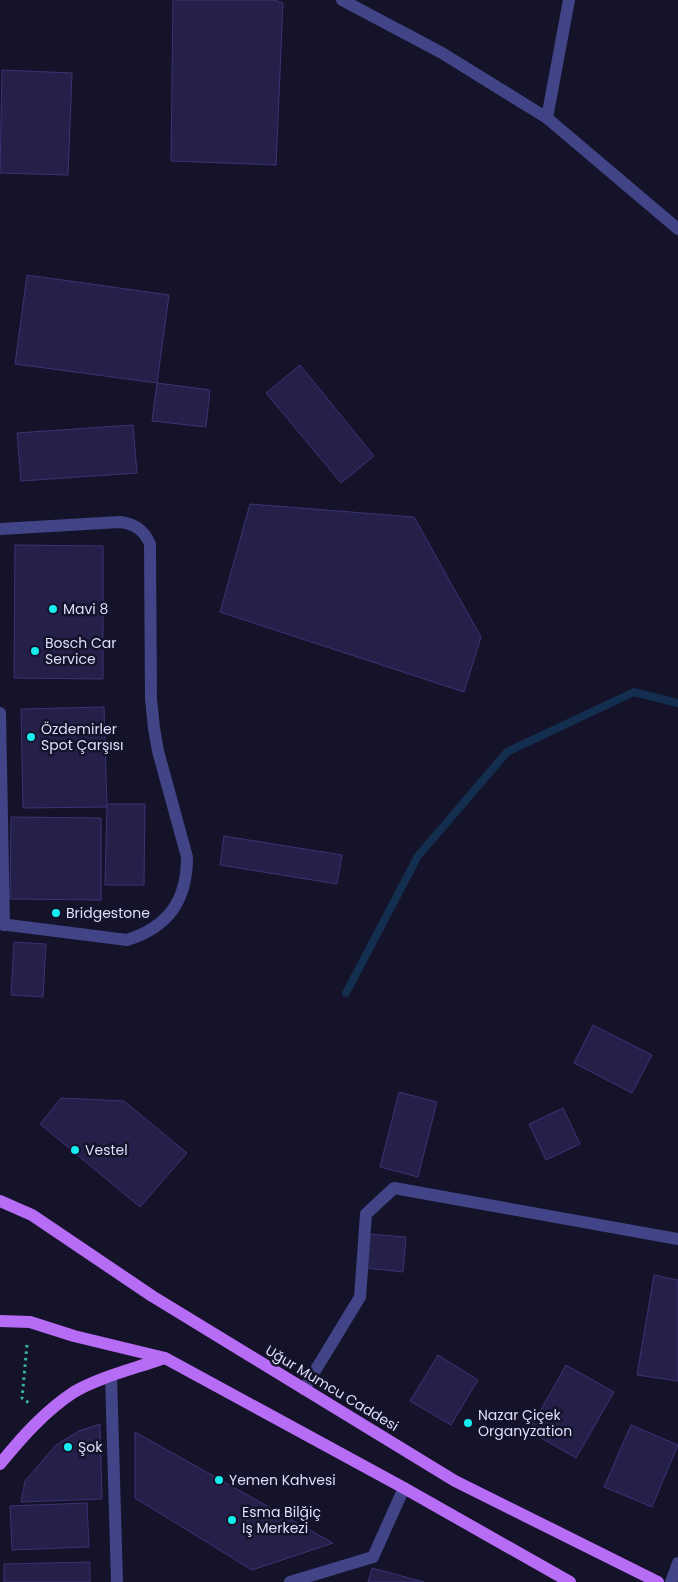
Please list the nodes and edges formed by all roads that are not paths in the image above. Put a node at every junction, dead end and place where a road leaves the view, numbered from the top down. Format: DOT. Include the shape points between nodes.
graph roads {
  1 [pos="342,0"];
  2 [pos="570,0"];
  3 [pos="546,118"];
  4 [pos="678,229"];
  5 [pos="0,529"];
  6 [pos="0,713"];
  7 [pos="2,925"];
  8 [pos="0,1201"];
  9 [pos="678,1239"];
  10 [pos="0,1321"];
  11 [pos="165,1358"];
  12 [pos="111,1376"];
  13 [pos="304,1389"];
  14 [pos="0,1464"];
  15 [pos="404,1488"];
  16 [pos="678,1563"];
  17 [pos="117,1582"];
  18 [pos="290,1582"];
  19 [pos="570,1582"];
  20 [pos="658,1582"];
  21 [pos="672,1582"];
  1 -- 3 [label="street" via="442,53"];
  2 -- 3 [label="street"];
  3 -- 4 [label="street"];
  5 -- 7 [label="street" via="120,522 131,523 146,536 150,544 154,728 187,857 180,898 158,925 140,936 126,940"];
  6 -- 7 [label="street"];
  8 -- 13 [label="main road, Uğur Mumcu Caddesi" via="32,1215 152,1296"];
  9 -- 13 [label="street" via="394,1188 366,1214 360,1297"];
  10 -- 11 [label="main road" via="30,1322"];
  11 -- 12 [label="main road"];
  11 -- 15 [label="main road"];
  12 -- 14 [label="main road" via="75,1392 44,1415"];
  12 -- 17 [label="street"];
  13 -- 20 [label="main road, Uğur Mumcu Caddesi" via="455,1480"];
  15 -- 18 [label="street" via="373,1557"];
  15 -- 19 [label="main road"];
  16 -- 21 [label="street"];
}
